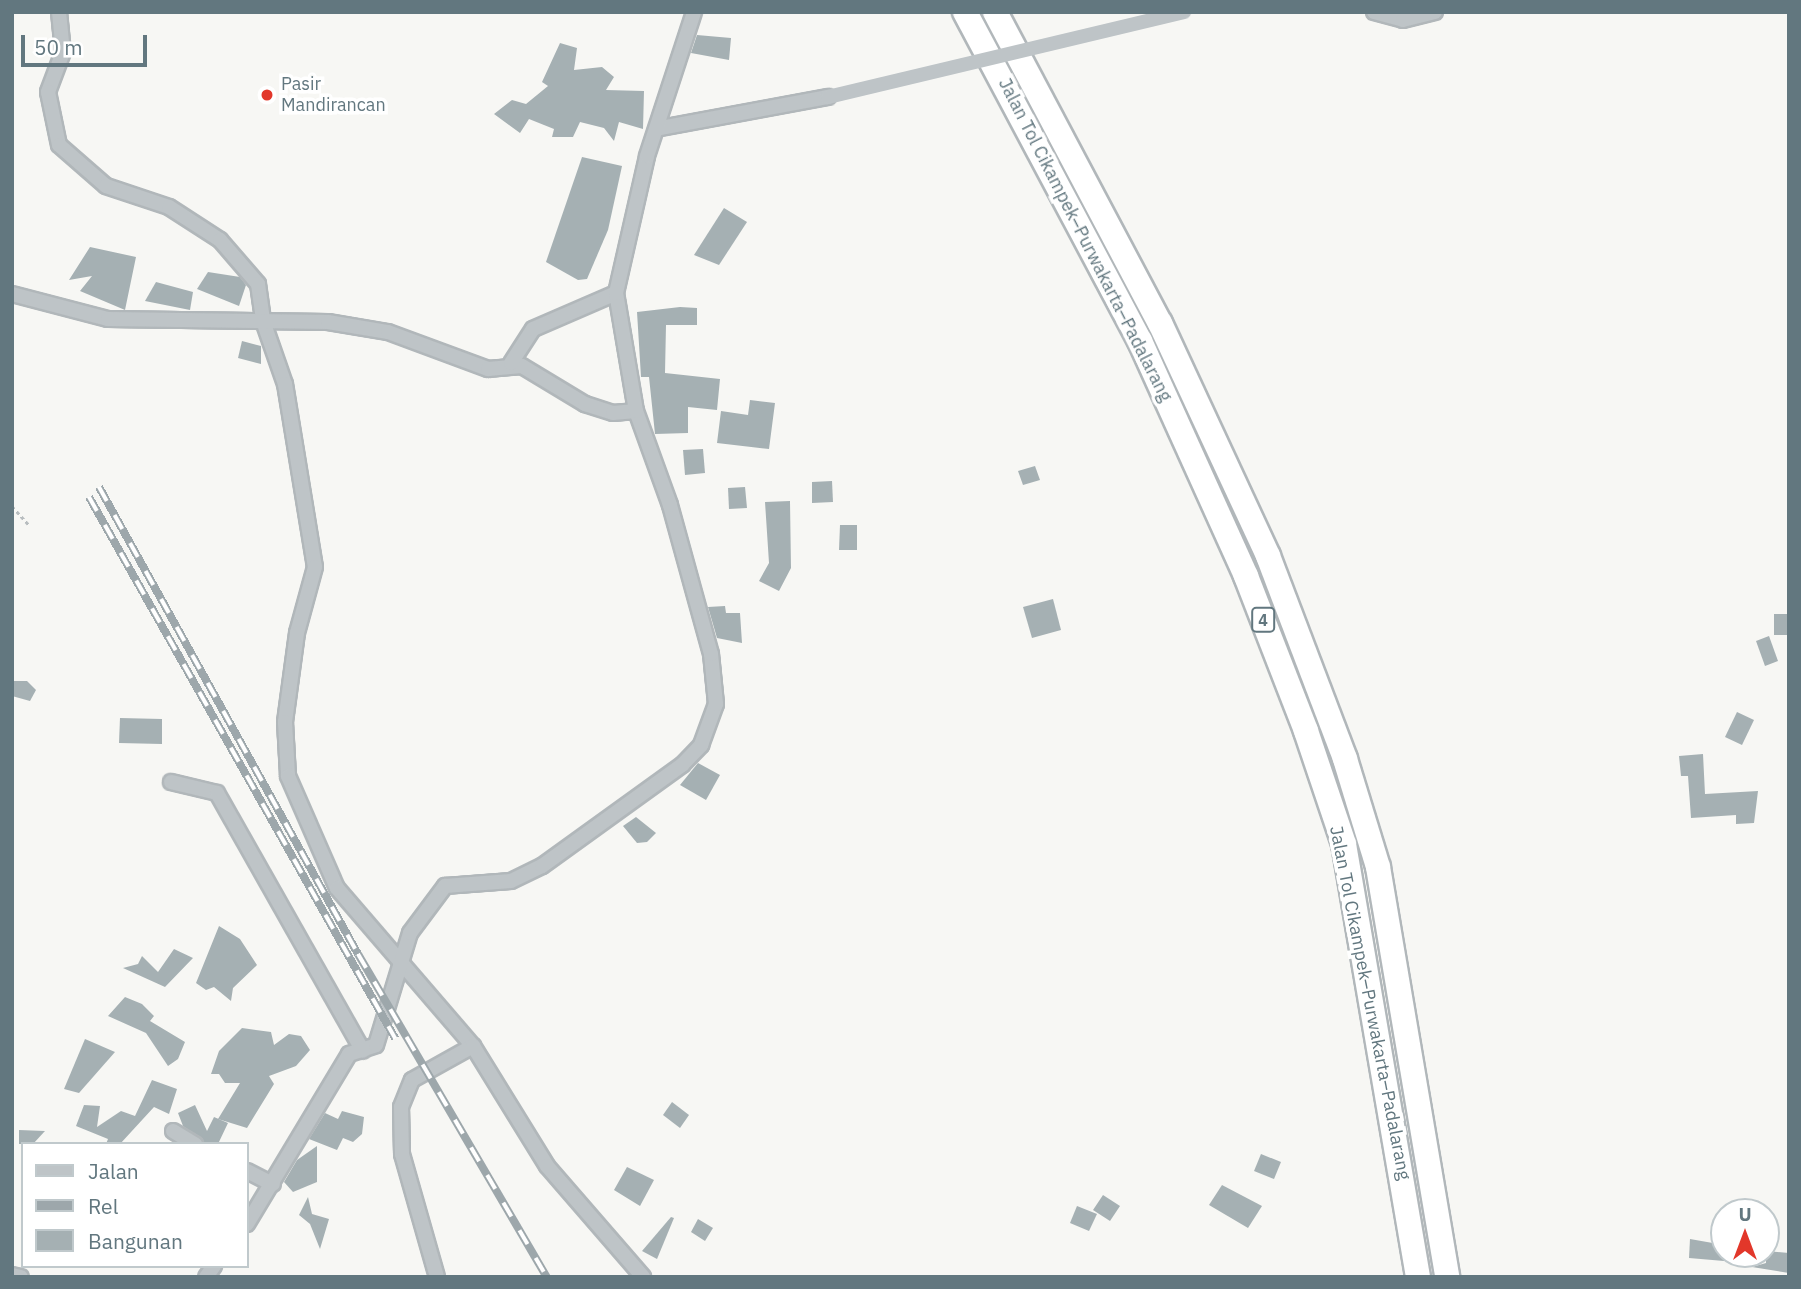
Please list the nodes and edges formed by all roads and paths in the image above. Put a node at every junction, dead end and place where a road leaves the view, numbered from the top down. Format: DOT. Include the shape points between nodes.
graph roads {
  1 [pos="59,12"];
  2 [pos="694,12"];
  3 [pos="965,12"];
  4 [pos="995,12"];
  5 [pos="1184,12"];
  6 [pos="1374,12"];
  7 [pos="1435,12"];
  8 [pos="660,128"];
  9 [pos="616,293"];
  10 [pos="12,294"];
  11 [pos="263,321"];
  12 [pos="511,363"];
  13 [pos="636,411"];
  14 [pos="12,506"];
  15 [pos="30,526"];
  16 [pos="170,782"];
  17 [pos="400,967"];
  18 [pos="473,1046"];
  19 [pos="363,1051"];
  20 [pos="173,1131"];
  21 [pos="192,1142"];
  22 [pos="248,1171"];
  23 [pos="274,1184"];
  24 [pos="248,1223"];
  25 [pos="12,1275"];
  26 [pos="21,1277"];
  27 [pos="437,1277"];
  28 [pos="643,1277"];
  29 [pos="1418,1277"];
  30 [pos="1447,1277"];
  1 -- 11 [label="street" via="63,52 48,92 59,145 106,187 169,207 220,240 258,285"];
  2 -- 8 [label="street"];
  3 -- 29 [label="highway, Jalan Tol Cikampek–Purwakarta–Padalarang / 4" via="1140,341 1246,576 1306,731 1344,844"];
  4 -- 30 [label="highway, Jalan Tol Cikampek–Purwakarta–Padalarang / 4" via="1160,323 1268,556 1345,760 1378,867"];
  5 -- 8 [label="street, bridge" via="828,97"];
  6 -- 7 [label="street" via="1403,20"];
  8 -- 9 [label="street" via="647,156"];
  9 -- 12 [label="street" via="533,329"];
  9 -- 13 [label="street"];
  10 -- 11 [label="street" via="108,319"];
  11 -- 12 [label="street" via="376,330 414,339 488,369"];
  11 -- 17 [label="street" via="285,384 315,567 297,633 287,709 288,776 337,887"];
  12 -- 13 [label="street" via="585,404 613,413"];
  13 -- 17 [label="street" via="670,505 711,654 716,704 701,745 682,765 542,866 511,881 446,886 410,933"];
  14 -- 15 [label="path"];
  16 -- 19 [label="street" via="217,793"];
  17 -- 18 [label="street"];
  17 -- 19 [label="street" via="376,1045"];
  18 -- 27 [label="street" via="412,1080 401,1107 401,1154"];
  18 -- 28 [label="street" via="514,1121 547,1166"];
  19 -- 23 [label="street" via="349,1054 331,1080"];
  20 -- 21 [label="street"];
  22 -- 23 [label="street"];
  23 -- 24 [label="street"];
  25 -- 26 [label="street"];
}
